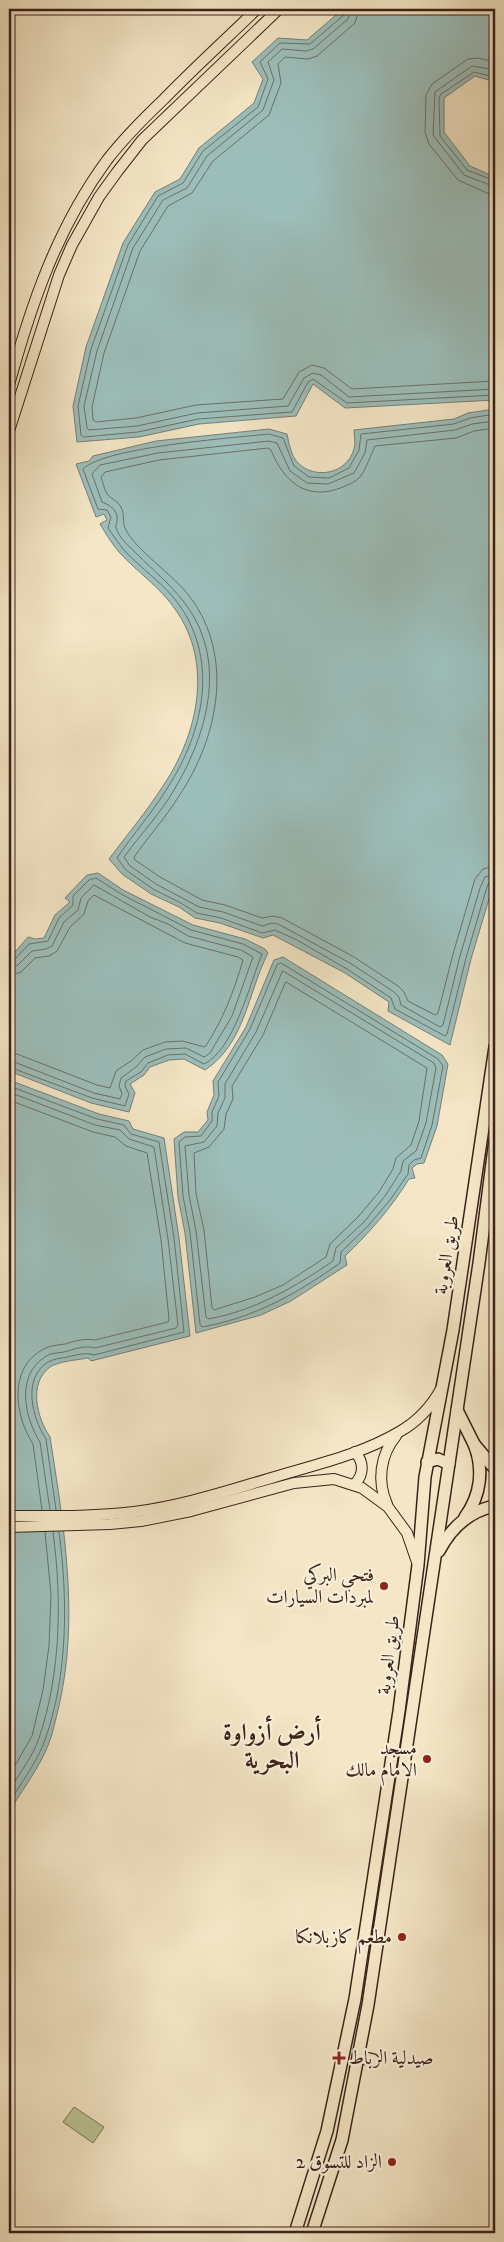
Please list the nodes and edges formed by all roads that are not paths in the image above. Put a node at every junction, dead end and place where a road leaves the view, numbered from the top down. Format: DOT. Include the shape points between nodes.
graph roads {
  1 [pos="257,9"];
  2 [pos="279,9"];
  3 [pos="19,351"];
  4 [pos="31,356"];
  5 [pos="9,385"];
  6 [pos="9,395"];
  7 [pos="19,399"];
  8 [pos="9,431"];
  9 [pos="495,1047"];
  10 [pos="495,1140"];
  11 [pos="442,1386"];
  12 [pos="457,1410"];
  13 [pos="398,1433"];
  14 [pos="474,1444"];
  15 [pos="355,1452"];
  16 [pos="427,1462"];
  17 [pos="449,1464"];
  18 [pos="495,1469"];
  19 [pos="355,1484"];
  20 [pos="495,1506"];
  21 [pos="388,1507"];
  22 [pos="9,1516"];
  23 [pos="78,1520"];
  24 [pos="462,1521"];
  25 [pos="9,1527"];
  26 [pos="434,1564"];
  27 [pos="418,1565"];
  28 [pos="359,2057"];
  29 [pos="373,2060"];
  30 [pos="294,2233"];
  31 [pos="312,2233"];
  1 -- 3 [label="main road" via="133,129 95,178 49,261"];
  2 -- 4 [label="main road" via="142,140 116,172 69,253"];
  3 -- 4 [label="main road"];
  3 -- 5 [label="main road"];
  4 -- 7 [label="main road"];
  6 -- 7 [label="main road"];
  7 -- 8 [label="main road"];
  9 -- 11 [label="highway, طريق العروبة" via="465,1260"];
  10 -- 12 [label="highway, طريق العروبة"];
  11 -- 13 [label="main road" via="424,1413"];
  11 -- 16 [label="highway, طريق العروبة"];
  12 -- 14 [label="highway"];
  12 -- 17 [label="highway, طريق العروبة"];
  13 -- 15 [label="main road"];
  13 -- 21 [label="main road" via="386,1451 381,1472"];
  14 -- 18 [label="highway"];
  14 -- 24 [label="highway" via="480,1465 478,1487 471,1508"];
  15 -- 19 [label="main road" via="362,1468"];
  15 -- 23 [label="main road" via="188,1502"];
  16 -- 17 [label="highway" via="438,1458"];
  16 -- 27 [label="highway, طريق العروبة"];
  17 -- 26 [label="highway, طريق العروبة"];
  19 -- 21 [label="main road"];
  19 -- 23 [label="main road" via="334,1479 307,1480 174,1515 125,1523"];
  20 -- 24 [label="highway"];
  21 -- 27 [label="main road" via="407,1533"];
  22 -- 23 [label="main road"];
  23 -- 25 [label="main road"];
  24 -- 26 [label="highway" via="446,1539"];
  26 -- 28 [label="highway, طريق العروبة"];
  27 -- 30 [label="highway, طريق العروبة" via="398,1723 350,2027 325,2139"];
  28 -- 29 [label="highway"];
  28 -- 31 [label="highway, طريق العروبة" via="342,2140"];
}
